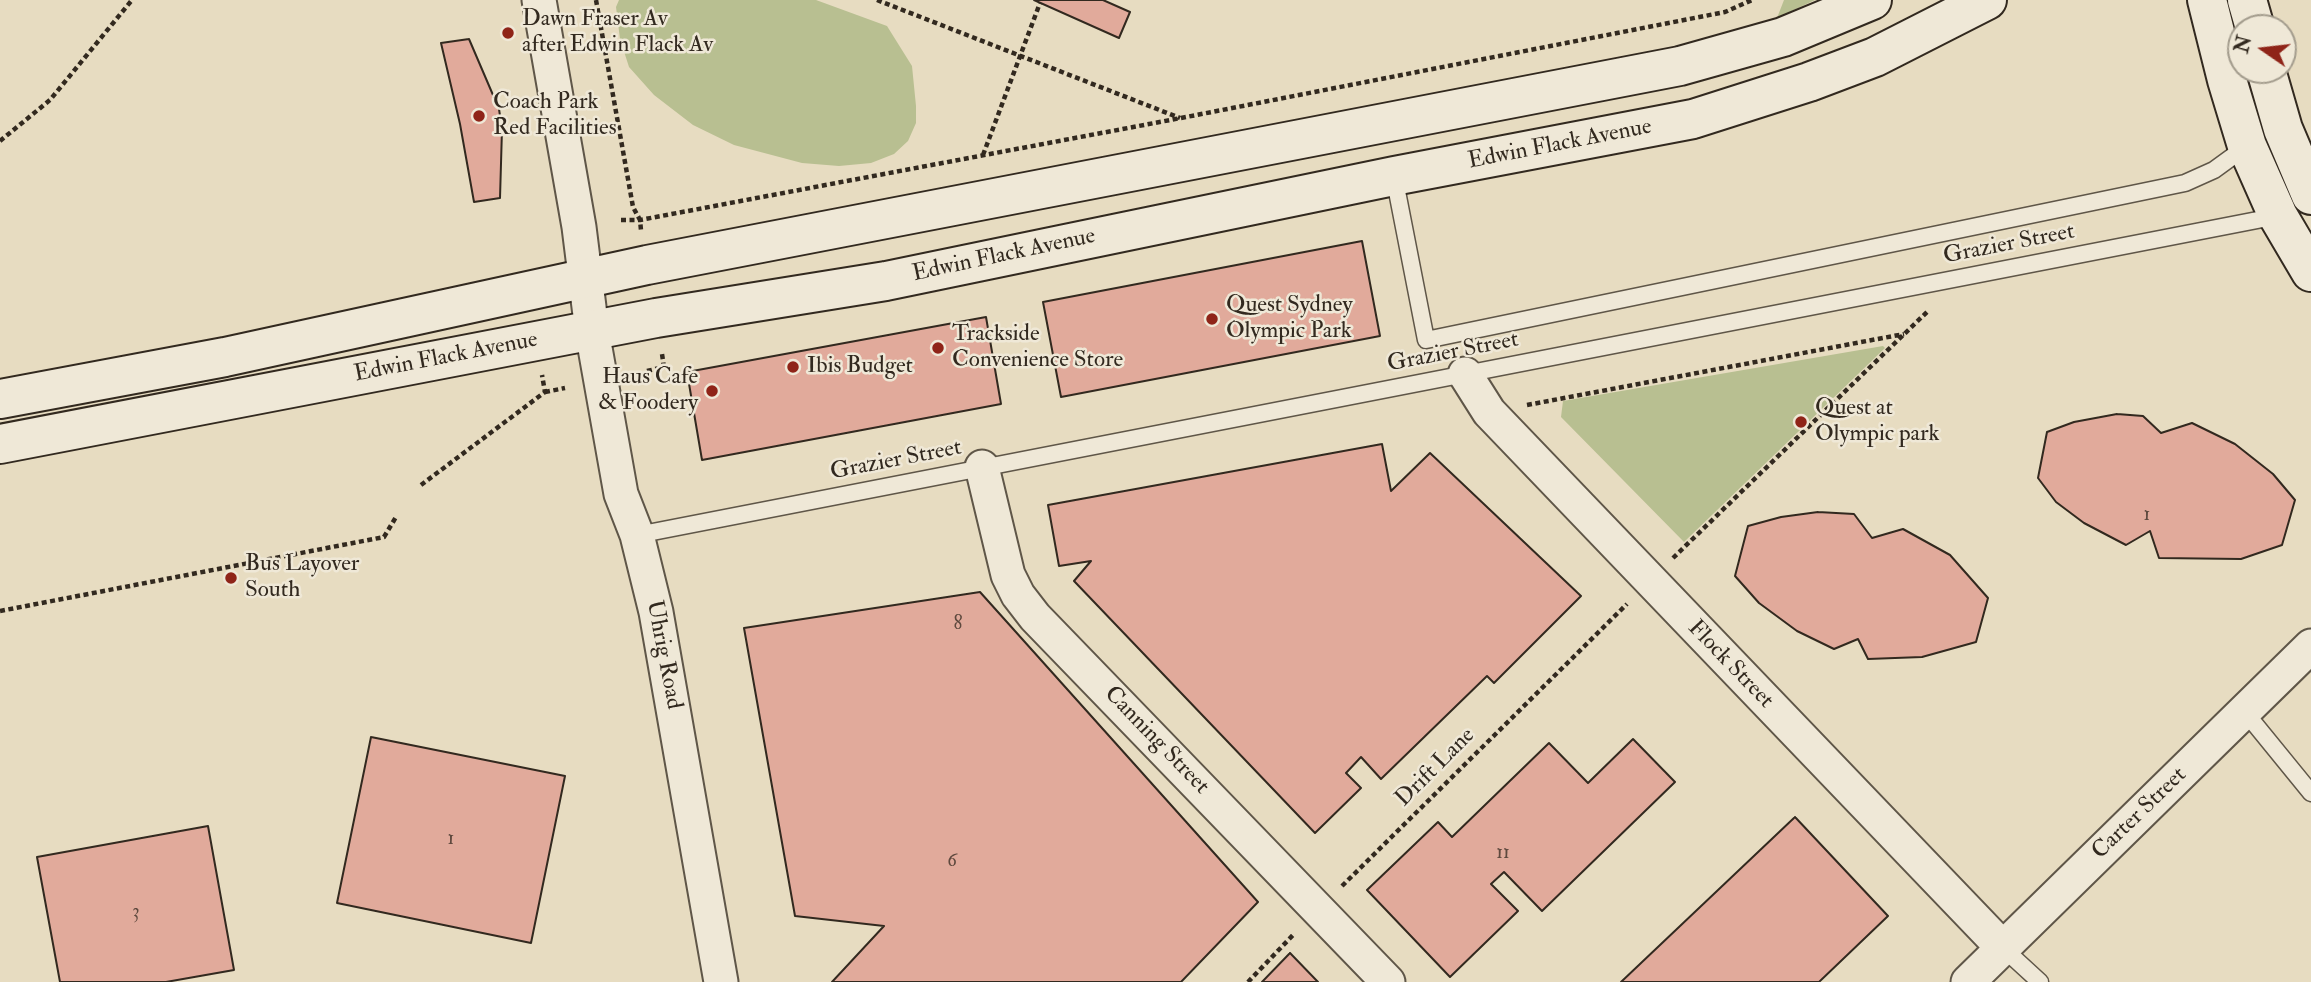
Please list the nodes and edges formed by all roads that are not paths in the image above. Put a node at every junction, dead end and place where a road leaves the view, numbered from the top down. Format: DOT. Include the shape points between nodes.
graph roads {
  1 [pos="539,0"];
  2 [pos="1872,0"];
  3 [pos="1987,0"];
  4 [pos="2207,0"];
  5 [pos="2270,84"];
  6 [pos="2247,146"];
  7 [pos="1394,176"];
  8 [pos="2306,184"];
  9 [pos="2272,202"];
  10 [pos="2311,272"];
  11 [pos="585,279"];
  12 [pos="592,331"];
  13 [pos="1465,374"];
  14 [pos="0,398"];
  15 [pos="0,444"];
  16 [pos="982,467"];
  17 [pos="637,535"];
  18 [pos="2311,646"];
  19 [pos="2245,712"];
  20 [pos="2311,793"];
  21 [pos="2003,948"];
  22 [pos="1970,981"];
  23 [pos="722,982"];
  24 [pos="1388,982"];
  25 [pos="2040,982"];
  1 -- 11 [label="street, Uhrig Road"];
  2 -- 11 [label="street, Edwin Flack Avenue" via="1783,37 1680,66"];
  3 -- 7 [label="street, Edwin Flack Avenue" via="1875,57 1693,119"];
  4 -- 6 [label="street"];
  5 -- 8 [label="street"];
  6 -- 7 [label="lane" via="2214,170 2185,183 1426,340"];
  6 -- 9 [label="street"];
  7 -- 12 [label="street, Edwin Flack Avenue" via="886,281"];
  8 -- 9 [label="street"];
  9 -- 10 [label="street"];
  9 -- 13 [label="lane, Grazier Street"];
  11 -- 12 [label="street, Uhrig Road"];
  11 -- 14 [label="street, Edwin Flack Avenue" via="225,357"];
  12 -- 15 [label="street, Edwin Flack Avenue"];
  12 -- 17 [label="street, Uhrig Road" via="621,494"];
  13 -- 16 [label="lane, Grazier Street"];
  13 -- 21 [label="street, Flock Street" via="1489,412"];
  16 -- 17 [label="lane, Grazier Street"];
  16 -- 24 [label="street, Canning Street" via="1007,575 1035,617"];
  17 -- 23 [label="street, Uhrig Road" via="656,611"];
  18 -- 19 [label="street, Carter Street"];
  19 -- 20 [label="lane"];
  19 -- 21 [label="street, Carter Street"];
  21 -- 22 [label="street, Carter Street"];
  21 -- 25 [label="lane"];
}
